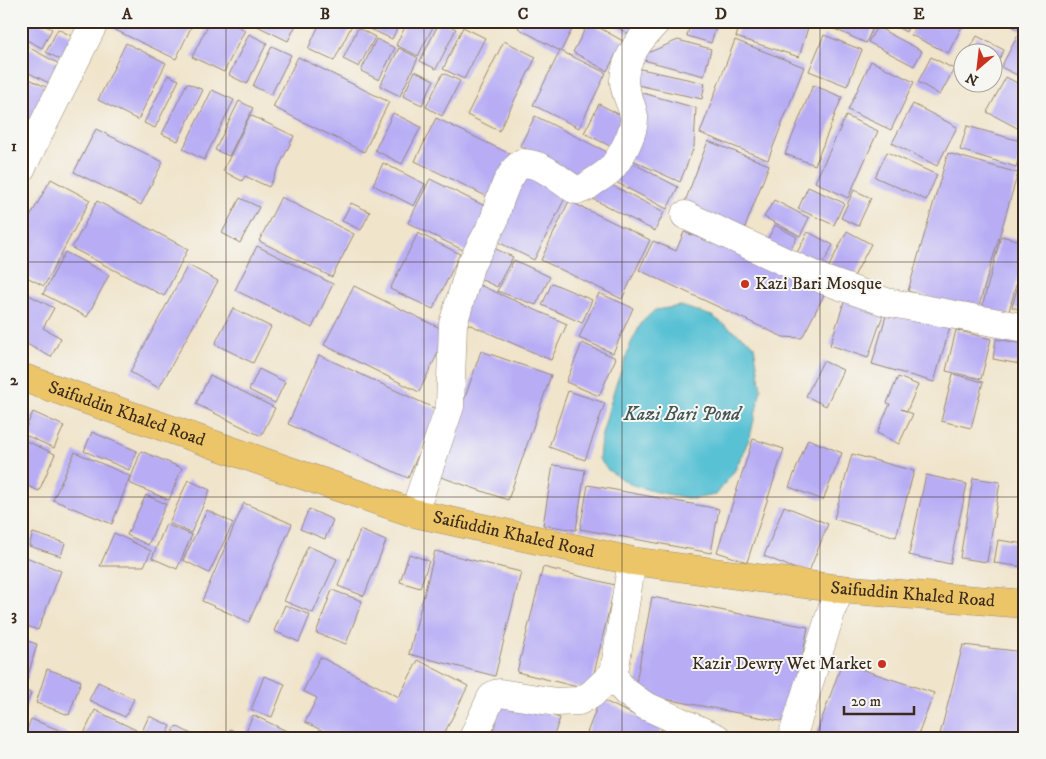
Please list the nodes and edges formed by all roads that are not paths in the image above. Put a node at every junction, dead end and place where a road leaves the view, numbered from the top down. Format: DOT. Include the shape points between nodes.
graph roads {
  1 [pos="95,21"];
  2 [pos="657,21"];
  3 [pos="21,169"];
  4 [pos="685,215"];
  5 [pos="1025,328"];
  6 [pos="21,377"];
  7 [pos="414,513"];
  8 [pos="632,561"];
  9 [pos="840,589"];
  10 [pos="1025,604"];
  11 [pos="614,673"];
  12 [pos="473,738"];
  13 [pos="717,738"];
  14 [pos="792,738"];
  1 -- 3 [label="street"];
  2 -- 7 [label="street" via="634,47 627,67 623,81 634,123 609,172 576,190 540,167 522,163 506,184 494,221 470,266 453,324 450,406"];
  4 -- 5 [label="street" via="824,280 864,295"];
  6 -- 7 [label="main road, Saifuddin Khaled Road"];
  7 -- 8 [label="main road, Saifuddin Khaled Road"];
  8 -- 9 [label="main road, Saifuddin Khaled Road"];
  8 -- 11 [label="street"];
  9 -- 10 [label="main road, Saifuddin Khaled Road"];
  9 -- 14 [label="street"];
  11 -- 12 [label="street" via="592,694 579,701 556,702 495,694"];
  11 -- 13 [label="street" via="626,692 644,705"];
}
